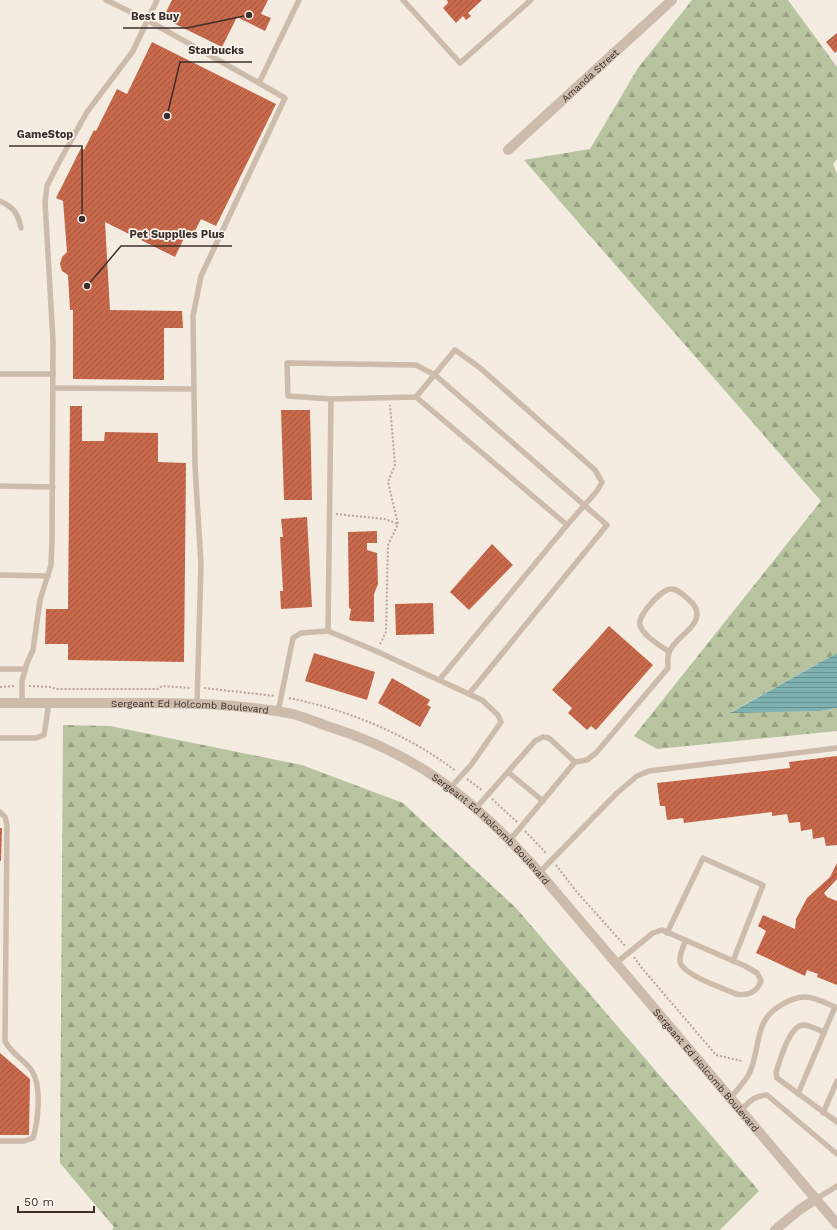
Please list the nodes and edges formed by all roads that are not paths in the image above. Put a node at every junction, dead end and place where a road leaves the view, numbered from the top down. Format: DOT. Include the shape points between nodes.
graph roads {
  1 [pos="106,0"];
  2 [pos="157,0"];
  3 [pos="299,0"];
  4 [pos="403,0"];
  5 [pos="531,0"];
  6 [pos="672,0"];
  7 [pos="147,20"];
  8 [pos="259,83"];
  9 [pos="508,150"];
  10 [pos="0,201"];
  11 [pos="21,228"];
  12 [pos="0,374"];
  13 [pos="53,374"];
  14 [pos="435,375"];
  15 [pos="53,388"];
  16 [pos="194,389"];
  17 [pos="416,397"];
  18 [pos="331,398"];
  19 [pos="0,486"];
  20 [pos="53,487"];
  21 [pos="584,505"];
  22 [pos="567,525"];
  23 [pos="0,575"];
  24 [pos="48,576"];
  25 [pos="328,631"];
  26 [pos="669,652"];
  27 [pos="0,669"];
  28 [pos="25,669"];
  29 [pos="440,679"];
  30 [pos="469,694"];
  31 [pos="0,703"];
  32 [pos="22,703"];
  33 [pos="49,703"];
  34 [pos="196,704"];
  35 [pos="278,713"];
  36 [pos="0,738"];
  37 [pos="837,748"];
  38 [pos="575,762"];
  39 [pos="508,772"];
  40 [pos="451,787"];
  41 [pos="543,801"];
  42 [pos="476,808"];
  43 [pos="0,812"];
  44 [pos="510,840"];
  45 [pos="539,873"];
  46 [pos="668,932"];
  47 [pos="686,940"];
  48 [pos="734,961"];
  49 [pos="616,963"];
  50 [pos="836,1007"];
  51 [pos="824,1032"];
  52 [pos="837,1081"];
  53 [pos="798,1094"];
  54 [pos="730,1098"];
  55 [pos="741,1110"];
  56 [pos="823,1113"];
  57 [pos="837,1122"];
  58 [pos="0,1141"];
  59 [pos="837,1154"];
  60 [pos="837,1186"];
  61 [pos="816,1199"];
  62 [pos="837,1224"];
  63 [pos="775,1230"];
  1 -- 7 [label="lane"];
  2 -- 7 [label="lane"];
  3 -- 8 [label="lane"];
  4 -- 5 [label="lane" via="460,63"];
  6 -- 9 [label="street, Amanda Street"];
  7 -- 8 [label="lane"];
  7 -- 13 [label="lane" via="132,51 87,112 47,186 45,202"];
  8 -- 16 [label="lane" via="285,98 201,276 193,316"];
  10 -- 11 [label="lane" via="9,205 18,215"];
  12 -- 13 [label="lane"];
  13 -- 15 [label="lane"];
  14 -- 17 [label="lane"];
  14 -- 18 [label="lane" via="416,365 287,363 288,396"];
  14 -- 21 [label="lane"];
  14 -- 21 [label="lane" via="455,350 479,367 595,470 602,482"];
  15 -- 16 [label="lane"];
  15 -- 20 [label="lane"];
  16 -- 34 [label="lane" via="195,466 201,564"];
  17 -- 18 [label="lane"];
  17 -- 22 [label="lane"];
  18 -- 25 [label="lane"];
  19 -- 20 [label="lane"];
  20 -- 24 [label="lane" via="51,566"];
  21 -- 22 [label="lane"];
  21 -- 30 [label="lane" via="607,525"];
  22 -- 29 [label="lane"];
  23 -- 24 [label="lane"];
  24 -- 28 [label="lane" via="40,600 33,650"];
  25 -- 29 [label="lane"];
  25 -- 35 [label="lane" via="301,633 293,638"];
  26 -- 26 [label="lane" via="697,620 698,612 677,590 670,589 662,592 640,618 640,625 646,634"];
  26 -- 38 [label="lane" via="668,668 596,753 587,760"];
  27 -- 28 [label="lane"];
  28 -- 32 [label="lane"];
  29 -- 30 [label="lane"];
  30 -- 40 [label="lane" via="482,700 498,715 501,722 471,765"];
  31 -- 32 [label="street, Sergeant Ed Holcomb Boulevard"];
  32 -- 33 [label="street, Sergeant Ed Holcomb Boulevard"];
  33 -- 34 [label="street, Sergeant Ed Holcomb Boulevard"];
  33 -- 36 [label="lane" via="44,735 36,738"];
  34 -- 35 [label="street, Sergeant Ed Holcomb Boulevard"];
  35 -- 40 [label="street, Sergeant Ed Holcomb Boulevard" via="293,714 355,735 410,761"];
  37 -- 45 [label="lane" via="649,771 637,776"];
  38 -- 39 [label="lane" via="549,738 543,737 535,741"];
  38 -- 41 [label="lane"];
  39 -- 41 [label="lane"];
  39 -- 42 [label="lane"];
  40 -- 42 [label="street, Sergeant Ed Holcomb Boulevard"];
  41 -- 44 [label="lane"];
  42 -- 44 [label="street, Sergeant Ed Holcomb Boulevard"];
  43 -- 58 [label="lane" via="5,817 7,825 5,1041 9,1049 32,1070 38,1100 33,1138 24,1141"];
  44 -- 45 [label="street, Sergeant Ed Holcomb Boulevard"];
  45 -- 49 [label="street, Sergeant Ed Holcomb Boulevard"];
  46 -- 47 [label="lane"];
  46 -- 48 [label="lane" via="703,858 763,885"];
  46 -- 49 [label="lane" via="662,930 653,933"];
  47 -- 48 [label="lane"];
  47 -- 48 [label="lane" via="680,962 686,972 736,994 753,992 760,986 761,980 757,973"];
  49 -- 54 [label="street, Sergeant Ed Holcomb Boulevard"];
  50 -- 51 [label="lane"];
  50 -- 54 [label="lane" via="805,997 779,1006 763,1023 750,1073"];
  51 -- 53 [label="lane"];
  51 -- 53 [label="lane" via="802,1025 790,1034 776,1072 777,1078"];
  52 -- 56 [label="lane"];
  53 -- 56 [label="lane"];
  54 -- 55 [label="street, Sergeant Ed Holcomb Boulevard"];
  55 -- 59 [label="lane" via="752,1098 767,1095"];
  55 -- 61 [label="street, Sergeant Ed Holcomb Boulevard"];
  56 -- 57 [label="lane"];
  60 -- 61 [label="lane"];
  61 -- 62 [label="street, Sergeant Ed Holcomb Boulevard"];
  61 -- 63 [label="street"];
}
